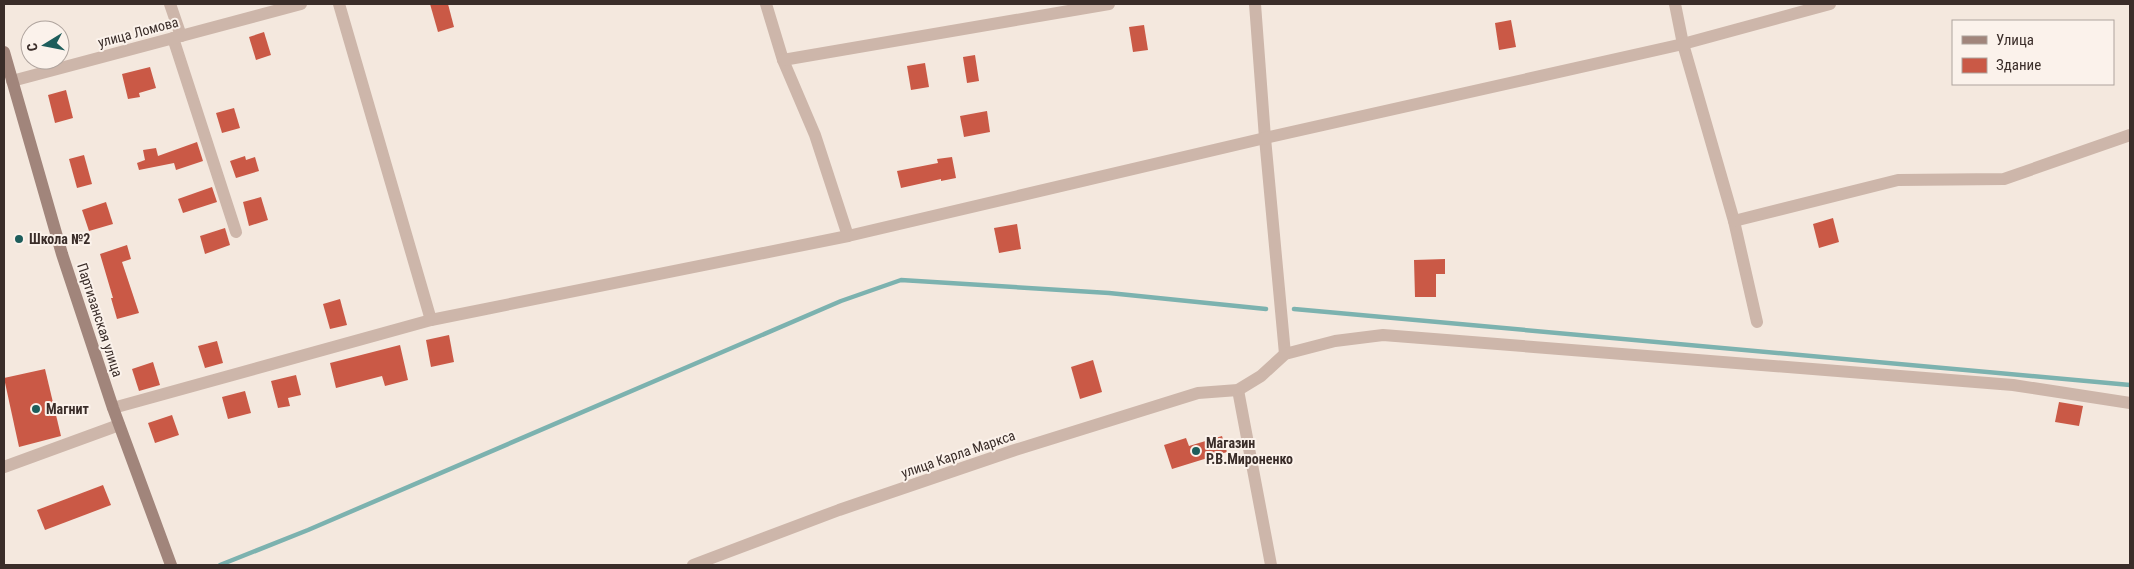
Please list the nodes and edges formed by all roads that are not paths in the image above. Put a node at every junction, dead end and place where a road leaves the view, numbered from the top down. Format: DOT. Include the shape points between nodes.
graph roads {
  1 [pos="170,4"];
  2 [pos="300,4"];
  3 [pos="339,4"];
  4 [pos="766,4"];
  5 [pos="1109,4"];
  6 [pos="1255,4"];
  7 [pos="1674,4"];
  8 [pos="1830,4"];
  9 [pos="177,37"];
  10 [pos="1683,44"];
  11 [pos="4,52"];
  12 [pos="783,60"];
  13 [pos="12,81"];
  14 [pos="2130,136"];
  15 [pos="1264,138"];
  16 [pos="1734,221"];
  17 [pos="236,232"];
  18 [pos="848,236"];
  19 [pos="431,320"];
  20 [pos="1757,322"];
  21 [pos="1285,354"];
  22 [pos="1238,390"];
  23 [pos="2130,403"];
  24 [pos="113,408"];
  25 [pos="119,425"];
  26 [pos="4,467"];
  27 [pos="171,565"];
  28 [pos="693,565"];
  29 [pos="1271,565"];
  1 -- 9 [label="street"];
  2 -- 9 [label="street, улица Ломова"];
  3 -- 19 [label="street"];
  4 -- 12 [label="street"];
  5 -- 12 [label="street"];
  6 -- 15 [label="street"];
  7 -- 10 [label="street"];
  8 -- 10 [label="street"];
  9 -- 13 [label="street, улица Ломова"];
  9 -- 17 [label="street"];
  10 -- 15 [label="street"];
  10 -- 16 [label="street"];
  11 -- 13 [label="street, Партизанская улица"];
  12 -- 18 [label="street" via="815,135"];
  13 -- 24 [label="street, Партизанская улица" via="62,254"];
  14 -- 16 [label="street" via="2004,178 1898,180"];
  15 -- 18 [label="street"];
  15 -- 21 [label="street"];
  16 -- 20 [label="street"];
  18 -- 19 [label="street"];
  19 -- 24 [label="street"];
  21 -- 22 [label="street" via="1261,376"];
  21 -- 23 [label="street" via="1335,341 1383,335 2013,385"];
  22 -- 28 [label="street, улица Карла Маркса" via="1198,393 1015,450 839,510"];
  22 -- 29 [label="street"];
  24 -- 25 [label="street, Партизанская улица"];
  25 -- 26 [label="street"];
  25 -- 27 [label="street, Партизанская улица"];
}
